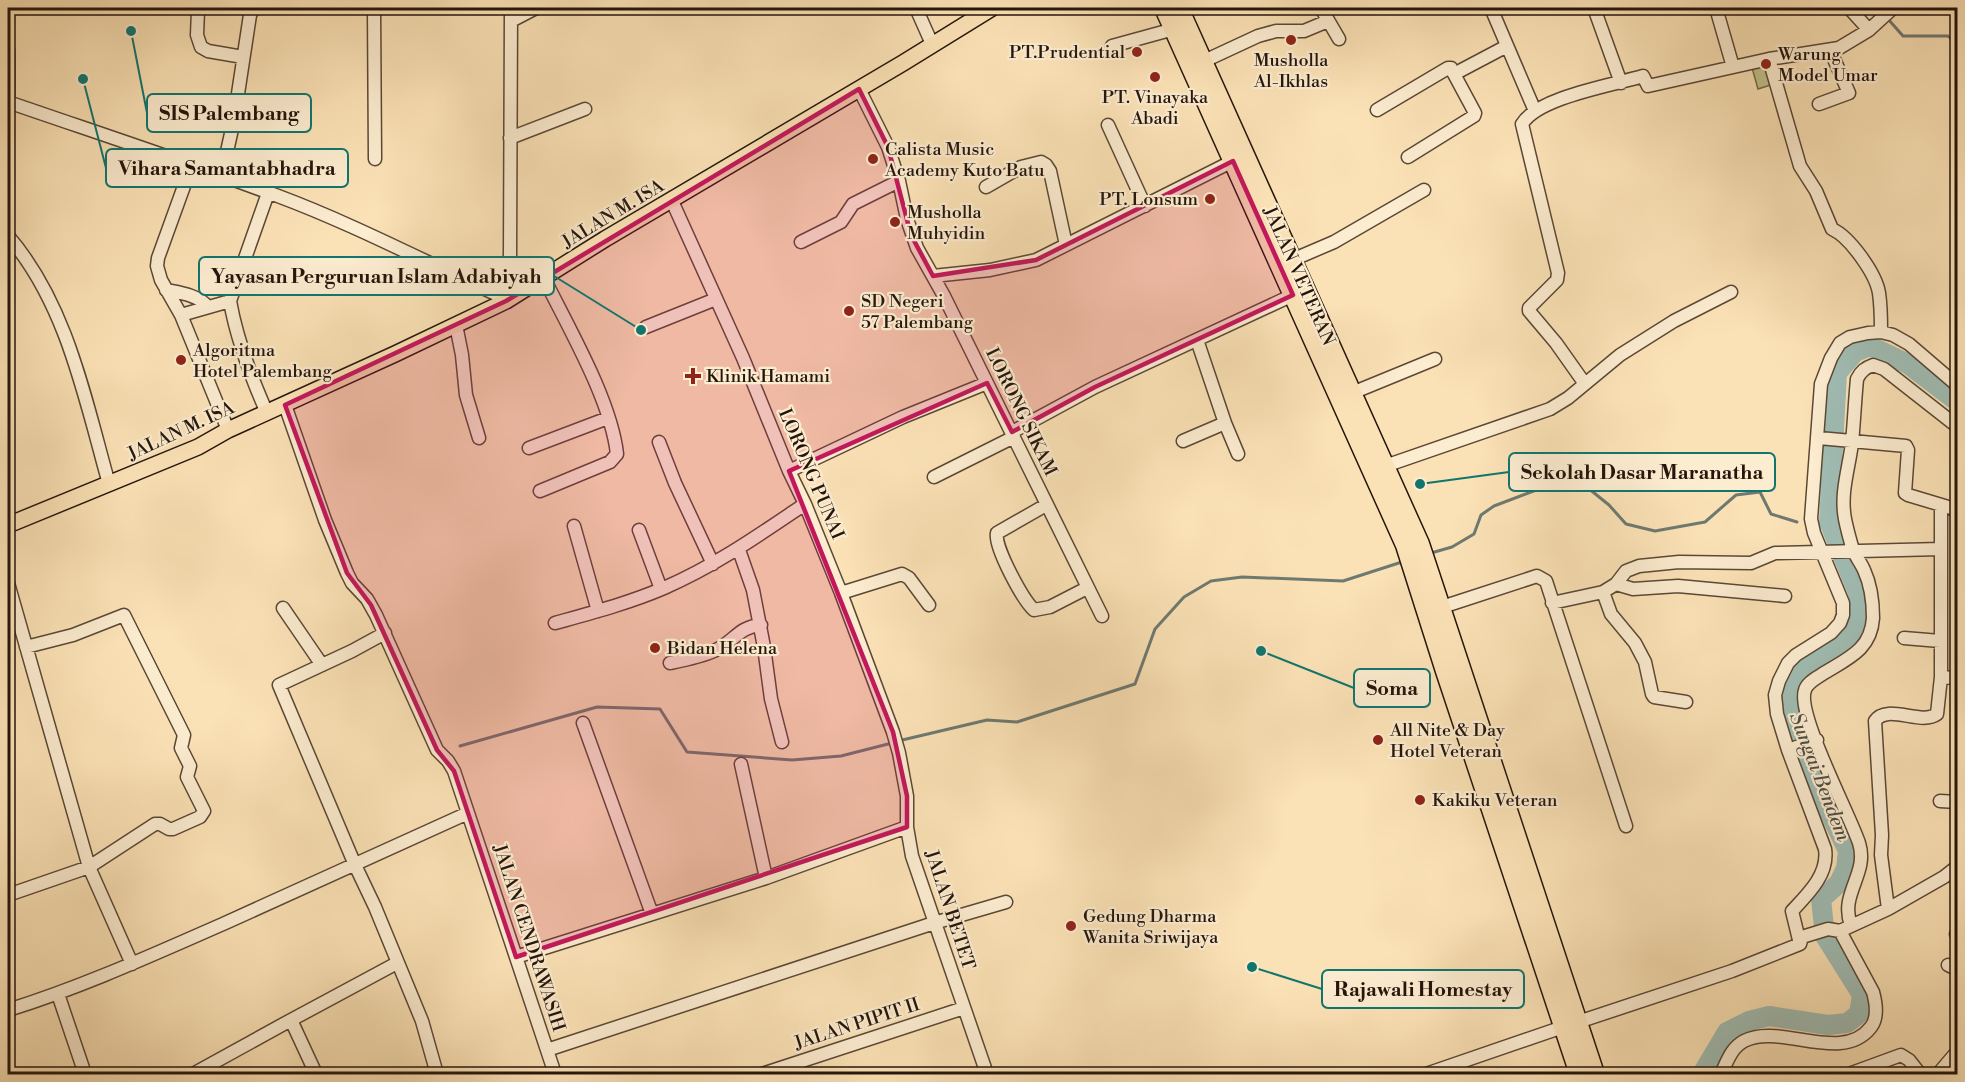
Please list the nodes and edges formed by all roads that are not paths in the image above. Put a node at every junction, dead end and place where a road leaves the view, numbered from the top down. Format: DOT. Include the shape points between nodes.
graph roads {
  1 [pos="254,8"];
  2 [pos="374,8"];
  3 [pos="512,8"];
  4 [pos="536,8"];
  5 [pos="916,8"];
  6 [pos="992,8"];
  7 [pos="1164,8"];
  8 [pos="1179,8"];
  9 [pos="1322,8"];
  10 [pos="1491,8"];
  11 [pos="1594,8"];
  12 [pos="1716,8"];
  13 [pos="1849,8"];
  14 [pos="198,10"];
  15 [pos="1887,13"];
  16 [pos="511,21"];
  17 [pos="1328,21"];
  18 [pos="1174,29"];
  19 [pos="1869,30"];
  20 [pos="1339,39"];
  21 [pos="932,44"];
  22 [pos="1112,46"];
  23 [pos="1507,46"];
  24 [pos="8,50"];
  25 [pos="1830,50"];
  26 [pos="243,57"];
  27 [pos="1769,59"];
  28 [pos="1202,62"];
  29 [pos="1733,67"];
  30 [pos="1454,74"];
  31 [pos="1621,82"];
  32 [pos="860,89"];
  33 [pos="8,95"];
  34 [pos="8,102"];
  35 [pos="1819,104"];
  36 [pos="585,109"];
  37 [pos="1377,110"];
  38 [pos="1535,111"];
  39 [pos="1108,125"];
  40 [pos="510,138"];
  41 [pos="1408,157"];
  42 [pos="375,159"];
  43 [pos="1233,161"];
  44 [pos="192,164"];
  45 [pos="222,174"];
  46 [pos="899,181"];
  47 [pos="986,187"];
  48 [pos="1424,190"];
  49 [pos="268,193"];
  50 [pos="672,201"];
  51 [pos="1145,206"];
  52 [pos="8,236"];
  53 [pos="801,242"];
  54 [pos="1066,245"];
  55 [pos="1292,260"];
  56 [pos="933,276"];
  57 [pos="544,278"];
  58 [pos="166,290"];
  59 [pos="1731,292"];
  60 [pos="1293,295"];
  61 [pos="502,298"];
  62 [pos="716,299"];
  63 [pos="230,301"];
  64 [pos="208,307"];
  65 [pos="181,315"];
  66 [pos="456,325"];
  67 [pos="646,327"];
  68 [pos="1881,332"];
  69 [pos="1197,340"];
  70 [pos="1435,359"];
  71 [pos="987,383"];
  72 [pos="1585,384"];
  73 [pos="1958,386"];
  74 [pos="1352,393"];
  75 [pos="285,405"];
  76 [pos="267,413"];
  77 [pos="608,418"];
  78 [pos="1225,423"];
  79 [pos="1958,427"];
  80 [pos="228,430"];
  81 [pos="1013,435"];
  82 [pos="479,438"];
  83 [pos="1822,438"];
  84 [pos="1184,441"];
  85 [pos="1847,441"];
  86 [pos="659,442"];
  87 [pos="529,448"];
  88 [pos="1238,454"];
  89 [pos="1385,466"];
  90 [pos="789,471"];
  91 [pos="934,477"];
  92 [pos="109,484"];
  93 [pos="540,491"];
  94 [pos="805,504"];
  95 [pos="1046,505"];
  96 [pos="1941,506"];
  97 [pos="1958,510"];
  98 [pos="8,525"];
  99 [pos="574,526"];
  100 [pos="639,531"];
  101 [pos="1412,544"];
  102 [pos="1941,549"];
  103 [pos="739,550"];
  104 [pos="1849,551"];
  105 [pos="1825,552"];
  106 [pos="713,564"];
  107 [pos="8,583"];
  108 [pos="1616,584"];
  109 [pos="1087,588"];
  110 [pos="661,590"];
  111 [pos="1604,592"];
  112 [pos="841,593"];
  113 [pos="1785,596"];
  114 [pos="1552,603"];
  115 [pos="929,605"];
  116 [pos="283,608"];
  117 [pos="1434,610"];
  118 [pos="598,611"];
  119 [pos="1102,616"];
  120 [pos="555,623"];
  121 [pos="760,625"];
  122 [pos="385,633"];
  123 [pos="1904,638"];
  124 [pos="1940,641"];
  125 [pos="26,647"];
  126 [pos="670,663"];
  127 [pos="322,665"];
  128 [pos="1941,677"];
  129 [pos="1958,678"];
  130 [pos="1686,702"];
  131 [pos="583,723"];
  132 [pos="1814,741"];
  133 [pos="782,742"];
  134 [pos="1791,749"];
  135 [pos="899,753"];
  136 [pos="741,764"];
  137 [pos="1940,801"];
  138 [pos="1958,802"];
  139 [pos="468,813"];
  140 [pos="1626,826"];
  141 [pos="907,827"];
  142 [pos="355,865"];
  143 [pos="1958,866"];
  144 [pos="89,867"];
  145 [pos="766,878"];
  146 [pos="8,895"];
  147 [pos="1006,902"];
  148 [pos="1888,909"];
  149 [pos="652,914"];
  150 [pos="934,923"];
  151 [pos="1840,928"];
  152 [pos="1801,941"];
  153 [pos="516,957"];
  154 [pos="397,963"];
  155 [pos="132,964"];
  156 [pos="58,994"];
  157 [pos="964,1008"];
  158 [pos="8,1010"];
  159 [pos="291,1020"];
  160 [pos="1568,1025"];
  161 [pos="547,1050"];
  162 [pos="1954,1054"];
  163 [pos="1434,1073"];
  164 [pos="85,1074"];
  165 [pos="192,1074"];
  166 [pos="316,1074"];
  167 [pos="437,1074"];
  168 [pos="555,1074"];
  169 [pos="762,1074"];
  170 [pos="987,1074"];
  171 [pos="1579,1074"];
  172 [pos="1595,1074"];
  173 [pos="1721,1074"];
  174 [pos="1849,1074"];
  175 [pos="1920,1074"];
  176 [pos="1938,1074"];
  1 -- 26 [label="street"];
  2 -- 42 [label="street"];
  3 -- 16 [label="street"];
  4 -- 16 [label="street"];
  5 -- 21 [label="street"];
  6 -- 21 [label="main road, JALAN M. ISA"];
  7 -- 18 [label="highway, JALAN VETERAN"];
  8 -- 28 [label="highway, JALAN VETERAN"];
  9 -- 17 [label="street"];
  10 -- 23 [label="street"];
  11 -- 31 [label="street"];
  12 -- 29 [label="street"];
  13 -- 19 [label="street"];
  14 -- 26 [label="street" via="197,35 201,47"];
  15 -- 19 [label="street"];
  16 -- 40 [label="street"];
  17 -- 20 [label="street"];
  17 -- 28 [label="street" via="1304,31 1258,36"];
  18 -- 22 [label="street"];
  18 -- 43 [label="highway, JALAN VETERAN"];
  19 -- 25 [label="street"];
  21 -- 32 [label="main road, JALAN M. ISA"];
  23 -- 30 [label="street"];
  23 -- 38 [label="street"];
  24 -- 33 [label="street"];
  25 -- 27 [label="street"];
  25 -- 35 [label="street" via="1849,93"];
  26 -- 45 [label="street"];
  27 -- 29 [label="street"];
  27 -- 68 [label="street" via="1800,165 1832,230 1853,245 1879,291"];
  28 -- 55 [label="highway, JALAN VETERAN"];
  29 -- 31 [label="street" via="1648,86 1643,76"];
  30 -- 37 [label="street" via="1448,68"];
  30 -- 41 [label="street" via="1475,116"];
  31 -- 38 [label="street" via="1576,94"];
  32 -- 46 [label="street, LORONG SIKAM" via="888,147"];
  32 -- 50 [label="main road, JALAN M. ISA"];
  34 -- 44 [label="street"];
  36 -- 40 [label="street"];
  38 -- 72 [label="street" via="1522,124 1558,273 1557,280 1528,311"];
  39 -- 51 [label="street"];
  40 -- 61 [label="street" via="510,256"];
  43 -- 51 [label="street"];
  43 -- 60 [label="highway, JALAN VETERAN"];
  44 -- 45 [label="street"];
  44 -- 58 [label="street" via="158,258 158,273"];
  45 -- 49 [label="street"];
  46 -- 53 [label="street" via="853,204 841,222"];
  46 -- 56 [label="street, LORONG SIKAM" via="912,235"];
  47 -- 54 [label="street" via="1021,167 1041,162 1046,165"];
  48 -- 55 [label="street" via="1334,242"];
  49 -- 61 [label="street"];
  49 -- 63 [label="street"];
  50 -- 57 [label="main road, JALAN M. ISA"];
  50 -- 62 [label="street, LORONG PUNAI"];
  51 -- 54 [label="street"];
  52 -- 92 [label="street" via="57,313"];
  54 -- 56 [label="street" via="1026,264"];
  55 -- 74 [label="highway, JALAN VETERAN"];
  56 -- 71 [label="street, LORONG SIKAM"];
  57 -- 61 [label="main road, JALAN M. ISA"];
  57 -- 77 [label="street" via="592,375"];
  58 -- 64 [label="street" via="196,297"];
  58 -- 65 [label="street"];
  59 -- 72 [label="street" via="1674,321"];
  60 -- 69 [label="street"];
  60 -- 101 [label="highway, JALAN VETERAN"];
  61 -- 66 [label="main road, JALAN M. ISA"];
  62 -- 67 [label="street"];
  62 -- 90 [label="street, LORONG PUNAI"];
  63 -- 64 [label="street"];
  63 -- 76 [label="street" via="248,370"];
  64 -- 65 [label="street"];
  65 -- 80 [label="street"];
  66 -- 75 [label="main road, JALAN M. ISA"];
  66 -- 82 [label="street" via="466,395"];
  68 -- 73 [label="street" via="1909,344"];
  68 -- 83 [label="street" via="1850,337 1835,351 1821,384"];
  69 -- 78 [label="street"];
  69 -- 81 [label="street" via="1095,387"];
  70 -- 74 [label="street"];
  71 -- 81 [label="street, LORONG SIKAM"];
  71 -- 90 [label="street" via="903,417"];
  72 -- 89 [label="street" via="1550,409"];
  74 -- 89 [label="highway, JALAN VETERAN"];
  75 -- 76 [label="main road, JALAN M. ISA"];
  75 -- 122 [label="street, JALAN CENDRAWASIH" via="347,573 371,605"];
  76 -- 80 [label="main road, JALAN M. ISA"];
  77 -- 87 [label="street"];
  77 -- 93 [label="street" via="617,450 614,459"];
  78 -- 84 [label="street"];
  78 -- 88 [label="street"];
  79 -- 85 [label="street" via="1906,385 1873,365 1857,379"];
  80 -- 92 [label="main road, JALAN M. ISA" via="198,447"];
  81 -- 91 [label="street"];
  81 -- 95 [label="street, LORONG SIKAM"];
  83 -- 85 [label="street"];
  83 -- 105 [label="street" via="1811,512"];
  85 -- 96 [label="street" via="1906,446 1905,493"];
  85 -- 104 [label="street" via="1844,495"];
  86 -- 106 [label="street"];
  89 -- 101 [label="highway, JALAN VETERAN"];
  90 -- 94 [label="street, LORONG PUNAI"];
  92 -- 98 [label="main road, JALAN M. ISA"];
  94 -- 103 [label="street"];
  94 -- 112 [label="street, LORONG PUNAI"];
  95 -- 109 [label="street, LORONG SIKAM"];
  95 -- 109 [label="street" via="997,533 999,548 1034,610 1050,608"];
  96 -- 97 [label="street"];
  96 -- 102 [label="street"];
  99 -- 118 [label="street"];
  100 -- 110 [label="street"];
  101 -- 117 [label="highway"];
  102 -- 104 [label="street"];
  102 -- 124 [label="street"];
  103 -- 106 [label="street"];
  103 -- 121 [label="street"];
  104 -- 105 [label="street"];
  104 -- 132 [label="street" via="1864,570 1872,595 1872,633 1852,656 1806,688 1805,708"];
  105 -- 108 [label="street" via="1772,553 1751,562 1639,566 1623,573"];
  105 -- 134 [label="street" via="1843,603 1843,615 1831,633 1788,663 1779,681 1774,702"];
  106 -- 110 [label="street"];
  107 -- 125 [label="street"];
  108 -- 111 [label="street"];
  108 -- 113 [label="street" via="1633,589 1678,586"];
  109 -- 119 [label="street, LORONG SIKAM"];
  110 -- 118 [label="street"];
  111 -- 114 [label="street"];
  111 -- 130 [label="street" via="1608,609 1645,662 1654,697"];
  112 -- 115 [label="street" via="902,574"];
  112 -- 135 [label="street, LORONG PUNAI"];
  114 -- 117 [label="street" via="1545,581 1537,576"];
  114 -- 140 [label="street"];
  116 -- 127 [label="street"];
  117 -- 160 [label="highway" via="1517,842"];
  118 -- 120 [label="street"];
  121 -- 126 [label="street" via="749,626 716,650"];
  121 -- 133 [label="street"];
  122 -- 127 [label="street"];
  122 -- 139 [label="street, JALAN CENDRAWASIH" via="437,750 452,765"];
  123 -- 124 [label="street"];
  124 -- 128 [label="street"];
  125 -- 144 [label="street"];
  125 -- 144 [label="street" via="73,635 124,615 184,735 181,748 190,766 187,777 204,813 173,829 155,824"];
  127 -- 142 [label="street" via="279,685"];
  128 -- 129 [label="street"];
  128 -- 148 [label="street" via="1937,714 1933,717 1885,714 1875,722 1881,855"];
  131 -- 149 [label="street"];
  132 -- 134 [label="street"];
  132 -- 151 [label="street" via="1862,855"];
  134 -- 152 [label="street" via="1827,859 1809,893 1792,911"];
  135 -- 141 [label="street, JALAN BETET" via="907,796"];
  136 -- 145 [label="street"];
  137 -- 138 [label="street"];
  139 -- 142 [label="street"];
  139 -- 153 [label="street, JALAN CENDRAWASIH"];
  141 -- 145 [label="street"];
  141 -- 150 [label="street, JALAN BETET" via="912,856"];
  142 -- 154 [label="street"];
  142 -- 155 [label="street"];
  143 -- 148 [label="street"];
  144 -- 146 [label="street"];
  144 -- 155 [label="street"];
  145 -- 149 [label="street"];
  147 -- 150 [label="street"];
  148 -- 151 [label="street"];
  149 -- 153 [label="street"];
  150 -- 157 [label="street, JALAN BETET"];
  150 -- 161 [label="street"];
  151 -- 152 [label="street"];
  151 -- 173 [label="street" via="1875,1001 1875,1022 1864,1036 1851,1042 1751,1038 1733,1049"];
  152 -- 160 [label="street" via="1732,971"];
  153 -- 161 [label="street, JALAN CENDRAWASIH"];
  154 -- 159 [label="street"];
  154 -- 167 [label="street" via="422,1021"];
  155 -- 156 [label="street"];
  156 -- 158 [label="street"];
  156 -- 164 [label="street"];
  157 -- 169 [label="street, JALAN PIPIT II"];
  157 -- 170 [label="street, JALAN BETET"];
  159 -- 165 [label="street"];
  159 -- 166 [label="street"];
  160 -- 163 [label="street"];
  160 -- 171 [label="highway"];
  160 -- 172 [label="highway"];
  161 -- 168 [label="street, JALAN CENDRAWASIH"];
  162 -- 176 [label="street"];
  174 -- 175 [label="street" via="1901,1055"];
}
